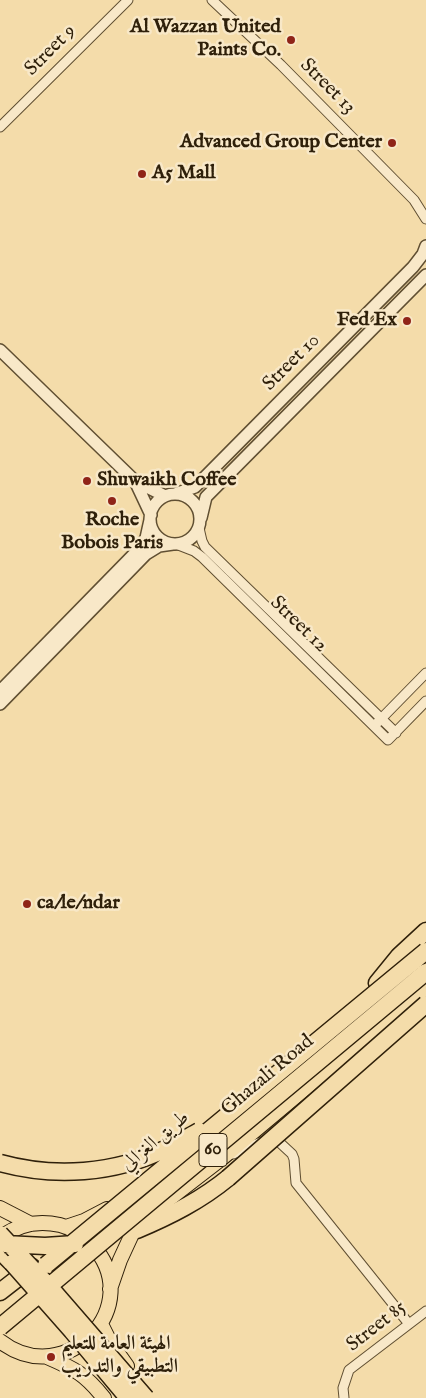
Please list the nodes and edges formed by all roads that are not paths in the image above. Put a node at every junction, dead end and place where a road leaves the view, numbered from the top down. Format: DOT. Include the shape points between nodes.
graph roads {
  1 [pos="128,0"];
  2 [pos="212,0"];
  3 [pos="0,127"];
  4 [pos="414,200"];
  5 [pos="426,205"];
  6 [pos="426,219"];
  7 [pos="426,246"];
  8 [pos="426,275"];
  9 [pos="0,350"];
  10 [pos="135,481"];
  11 [pos="170,495"];
  12 [pos="150,518"];
  13 [pos="200,523"];
  14 [pos="174,544"];
  15 [pos="62,633"];
  16 [pos="426,673"];
  17 [pos="0,691"];
  18 [pos="426,702"];
  19 [pos="0,704"];
  20 [pos="377,722"];
  21 [pos="396,733"];
  22 [pos="426,931"];
  23 [pos="426,942"];
  24 [pos="426,951"];
  25 [pos="426,972"];
  26 [pos="377,983"];
  27 [pos="426,987"];
  28 [pos="408,1003"];
  29 [pos="426,1004"];
  30 [pos="426,1008"];
  31 [pos="232,1113"];
  32 [pos="221,1159"];
  33 [pos="0,1163"];
  34 [pos="0,1208"];
  35 [pos="31,1224"];
  36 [pos="66,1227"];
  37 [pos="0,1234"];
  38 [pos="0,1238"];
  39 [pos="0,1244"];
  40 [pos="67,1248"];
  41 [pos="0,1251"];
  42 [pos="110,1289"];
  43 [pos="0,1292"];
  44 [pos="0,1304"];
  45 [pos="426,1311"];
  46 [pos="101,1324"];
  47 [pos="409,1324"];
  48 [pos="0,1327"];
  49 [pos="0,1342"];
  50 [pos="18,1352"];
  51 [pos="0,1357"];
  52 [pos="46,1357"];
  53 [pos="104,1398"];
  54 [pos="128,1398"];
  55 [pos="146,1398"];
  56 [pos="152,1398"];
  57 [pos="344,1398"];
  1 -- 3 [label="street, Street 9"];
  2 -- 4 [label="street, Street 13"];
  4 -- 5 [label="street, Street 13"];
  4 -- 6 [label="street, Street 13"];
  7 -- 11 [label="street, Street 10" via="413,267 195,487"];
  8 -- 13 [label="street, Street 10" via="206,497"];
  9 -- 10 [label="street"];
  10 -- 11 [label="street"];
  10 -- 12 [label="street"];
  11 -- 12 [label="street" via="158,501"];
  11 -- 13 [label="street" via="189,498 199,510"];
  12 -- 14 [label="street" via="151,527 159,539"];
  12 -- 15 [label="street" via="146,538 139,549"];
  13 -- 14 [label="street" via="190,540"];
  13 -- 20 [label="street, Street 12" via="205,547"];
  14 -- 15 [label="street" via="159,546 146,554"];
  14 -- 20 [label="street, Street 12" via="194,550 202,557"];
  15 -- 17 [label="street"];
  15 -- 19 [label="street"];
  16 -- 20 [label="street"];
  18 -- 21 [label="street"];
  20 -- 21 [label="street, Street 12"];
  20 -- 21 [label="street, Street 12" via="388,740"];
  22 -- 26 [label="highway" via="399,956"];
  23 -- 26 [label="main road, طريق الغزالي"];
  24 -- 31 [label="highway, Ghazali Road / 60, bridge"];
  25 -- 48 [label="highway, Ghazali Road / 60, bridge"];
  26 -- 36 [label="main road, طريق الغزالي" via="108,1209"];
  27 -- 28 [label="main road"];
  28 -- 30 [label="street" via="415,1002"];
  28 -- 32 [label="main road"];
  29 -- 39 [label="highway, bridge" via="216,1188 190,1205 145,1226 108,1238 54,1245"];
  31 -- 33 [label="highway, bridge" via="164,1150 97,1170 47,1172"];
  31 -- 40 [label="highway, Ghazali Road / 60, bridge"];
  32 -- 42 [label="main road" via="142,1220 132,1234"];
  32 -- 47 [label="street" via="266,1140 274,1139 284,1144 295,1163 296,1183"];
  34 -- 35 [label="main road"];
  35 -- 36 [label="main road" via="49,1223"];
  35 -- 38 [label="main road" via="18,1227"];
  36 -- 42 [label="main road" via="84,1237 98,1251 107,1269"];
  37 -- 55 [label="highway, bridge"];
  40 -- 43 [label="highway, bridge" via="39,1262"];
  40 -- 44 [label="highway, Ghazali Road / 60, bridge"];
  41 -- 54 [label="highway, bridge"];
  42 -- 46 [label="main road" via="108,1307"];
  45 -- 47 [label="street, Street 85"];
  46 -- 52 [label="main road" via="74,1350"];
  46 -- 56 [label="main road" via="122,1359"];
  47 -- 57 [label="street, Street 85" via="349,1370 343,1388"];
  49 -- 50 [label="main road"];
  50 -- 51 [label="main road"];
  50 -- 52 [label="main road"];
  52 -- 53 [label="main road" via="76,1370"];
}
